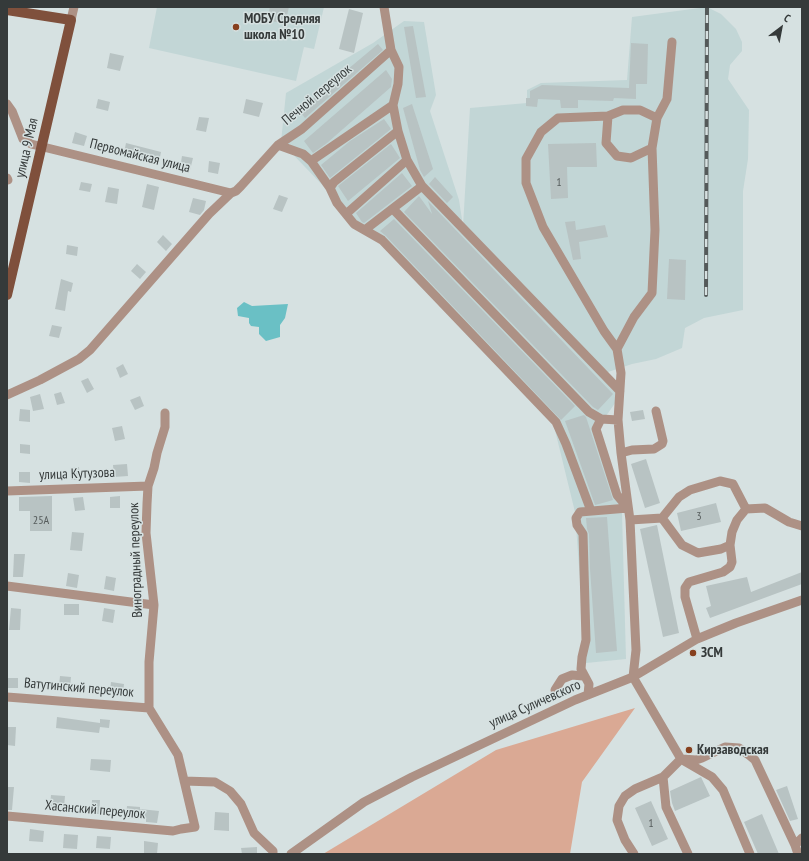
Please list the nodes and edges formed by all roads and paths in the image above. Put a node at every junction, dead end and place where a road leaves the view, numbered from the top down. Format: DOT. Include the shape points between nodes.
graph roads {
  1 [pos="74,7"];
  2 [pos="384,7"];
  3 [pos="7,10"];
  4 [pos="71,20"];
  5 [pos="672,42"];
  6 [pos="392,50"];
  7 [pos="393,105"];
  8 [pos="9,110"];
  9 [pos="608,116"];
  10 [pos="657,118"];
  11 [pos="398,131"];
  12 [pos="278,145"];
  13 [pos="42,146"];
  14 [pos="652,148"];
  15 [pos="407,160"];
  16 [pos="311,161"];
  17 [pos="422,186"];
  18 [pos="330,188"];
  19 [pos="231,193"];
  20 [pos="394,209"];
  21 [pos="346,214"];
  22 [pos="366,230"];
  23 [pos="7,295"];
  24 [pos="616,349"];
  25 [pos="620,391"];
  26 [pos="7,395"];
  27 [pos="656,411"];
  28 [pos="165,413"];
  29 [pos="601,419"];
  30 [pos="618,420"];
  31 [pos="621,453"];
  32 [pos="148,486"];
  33 [pos="7,491"];
  34 [pos="628,508"];
  35 [pos="746,509"];
  36 [pos="591,511"];
  37 [pos="662,518"];
  38 [pos="630,520"];
  39 [pos="802,526"];
  40 [pos="730,545"];
  41 [pos="7,586"];
  42 [pos="802,600"];
  43 [pos="154,605"];
  44 [pos="697,639"];
  45 [pos="583,676"];
  46 [pos="633,677"];
  47 [pos="555,690"];
  48 [pos="588,695"];
  49 [pos="7,697"];
  50 [pos="149,708"];
  51 [pos="681,759"];
  52 [pos="663,777"];
  53 [pos="184,781"];
  54 [pos="7,816"];
  55 [pos="802,838"];
  56 [pos="796,850"];
  57 [pos="273,854"];
  58 [pos="291,854"];
  59 [pos="634,854"];
  60 [pos="688,854"];
  61 [pos="750,854"];
  1 -- 4 [label="street, улица 9 Мая"];
  2 -- 6 [label="street"];
  3 -- 4 [label="main road"];
  4 -- 13 [label="main road, улица 9 Мая"];
  5 -- 10 [label="street" via="667,99"];
  6 -- 7 [label="street" via="399,67"];
  6 -- 12 [label="street, Печной переулок" via="302,129"];
  7 -- 11 [label="street"];
  7 -- 16 [label="street"];
  8 -- 13 [label="street, Первомайская улица" via="23,139"];
  9 -- 10 [label="street" via="624,110 640,110"];
  9 -- 14 [label="street" via="606,143 617,156 631,158"];
  9 -- 24 [label="street" via="558,118 541,132 526,160 526,183 543,227"];
  10 -- 14 [label="street"];
  11 -- 15 [label="street"];
  11 -- 18 [label="street" via="334,182"];
  12 -- 16 [label="street" via="302,154"];
  12 -- 19 [label="street, Печной переулок" via="241,186"];
  13 -- 19 [label="street, Первомайская улица"];
  13 -- 23 [label="main road, улица 9 Мая"];
  14 -- 24 [label="street" via="655,230 652,293 634,317"];
  15 -- 17 [label="street"];
  15 -- 21 [label="street"];
  16 -- 18 [label="street"];
  17 -- 20 [label="street"];
  17 -- 25 [label="street"];
  18 -- 21 [label="street"];
  19 -- 26 [label="street, Печной переулок" via="209,214 90,350 79,359"];
  20 -- 22 [label="street"];
  20 -- 29 [label="street" via="589,412"];
  21 -- 22 [label="street" via="354,224"];
  22 -- 36 [label="street" via="382,240 556,422"];
  24 -- 25 [label="street" via="622,374"];
  25 -- 30 [label="street"];
  27 -- 31 [label="street" via="662,444 654,450"];
  28 -- 32 [label="street, Виноградный переулок" via="165,426"];
  29 -- 30 [label="street"];
  29 -- 34 [label="street" via="596,430 617,495"];
  30 -- 31 [label="street"];
  31 -- 34 [label="street"];
  32 -- 33 [label="street, улица Кутузова"];
  32 -- 43 [label="street, Виноградный переулок" via="146,533"];
  34 -- 36 [label="street"];
  34 -- 38 [label="street"];
  35 -- 37 [label="street" via="733,484 720,481 690,490 679,497"];
  35 -- 39 [label="street" via="765,508 789,522"];
  35 -- 40 [label="street" via="736,520"];
  36 -- 45 [label="street" via="580,512 576,518 583,534 586,640 582,657"];
  37 -- 38 [label="street"];
  37 -- 40 [label="street" via="682,545 698,552"];
  38 -- 46 [label="street" via="636,650"];
  40 -- 44 [label="street" via="730,567 723,572 689,582 685,588 685,597"];
  41 -- 43 [label="street"];
  42 -- 44 [label="street, улица Суличевского"];
  43 -- 50 [label="street, Виноградный переулок" via="149,662"];
  44 -- 46 [label="street, улица Суличевского"];
  45 -- 47 [label="street" via="572,675 562,679"];
  45 -- 48 [label="street" via="589,684"];
  46 -- 48 [label="street, улица Суличевского"];
  46 -- 51 [label="street"];
  48 -- 58 [label="street, улица Суличевского" via="398,784 359,805"];
  49 -- 50 [label="street, Ватутинский переулок"];
  50 -- 53 [label="street" via="178,755"];
  51 -- 52 [label="street"];
  51 -- 56 [label="street" via="696,760 726,747 745,751 755,760"];
  51 -- 61 [label="street" via="712,777 723,790"];
  52 -- 59 [label="street" via="634,789 625,796 619,806 617,820"];
  52 -- 60 [label="street" via="666,807"];
  53 -- 54 [label="street, Хасанский переулок" via="196,827 173,831"];
  53 -- 57 [label="street" via="215,782 230,791 241,804 254,833 273,851"];
  55 -- 56 [label="street"];
}
